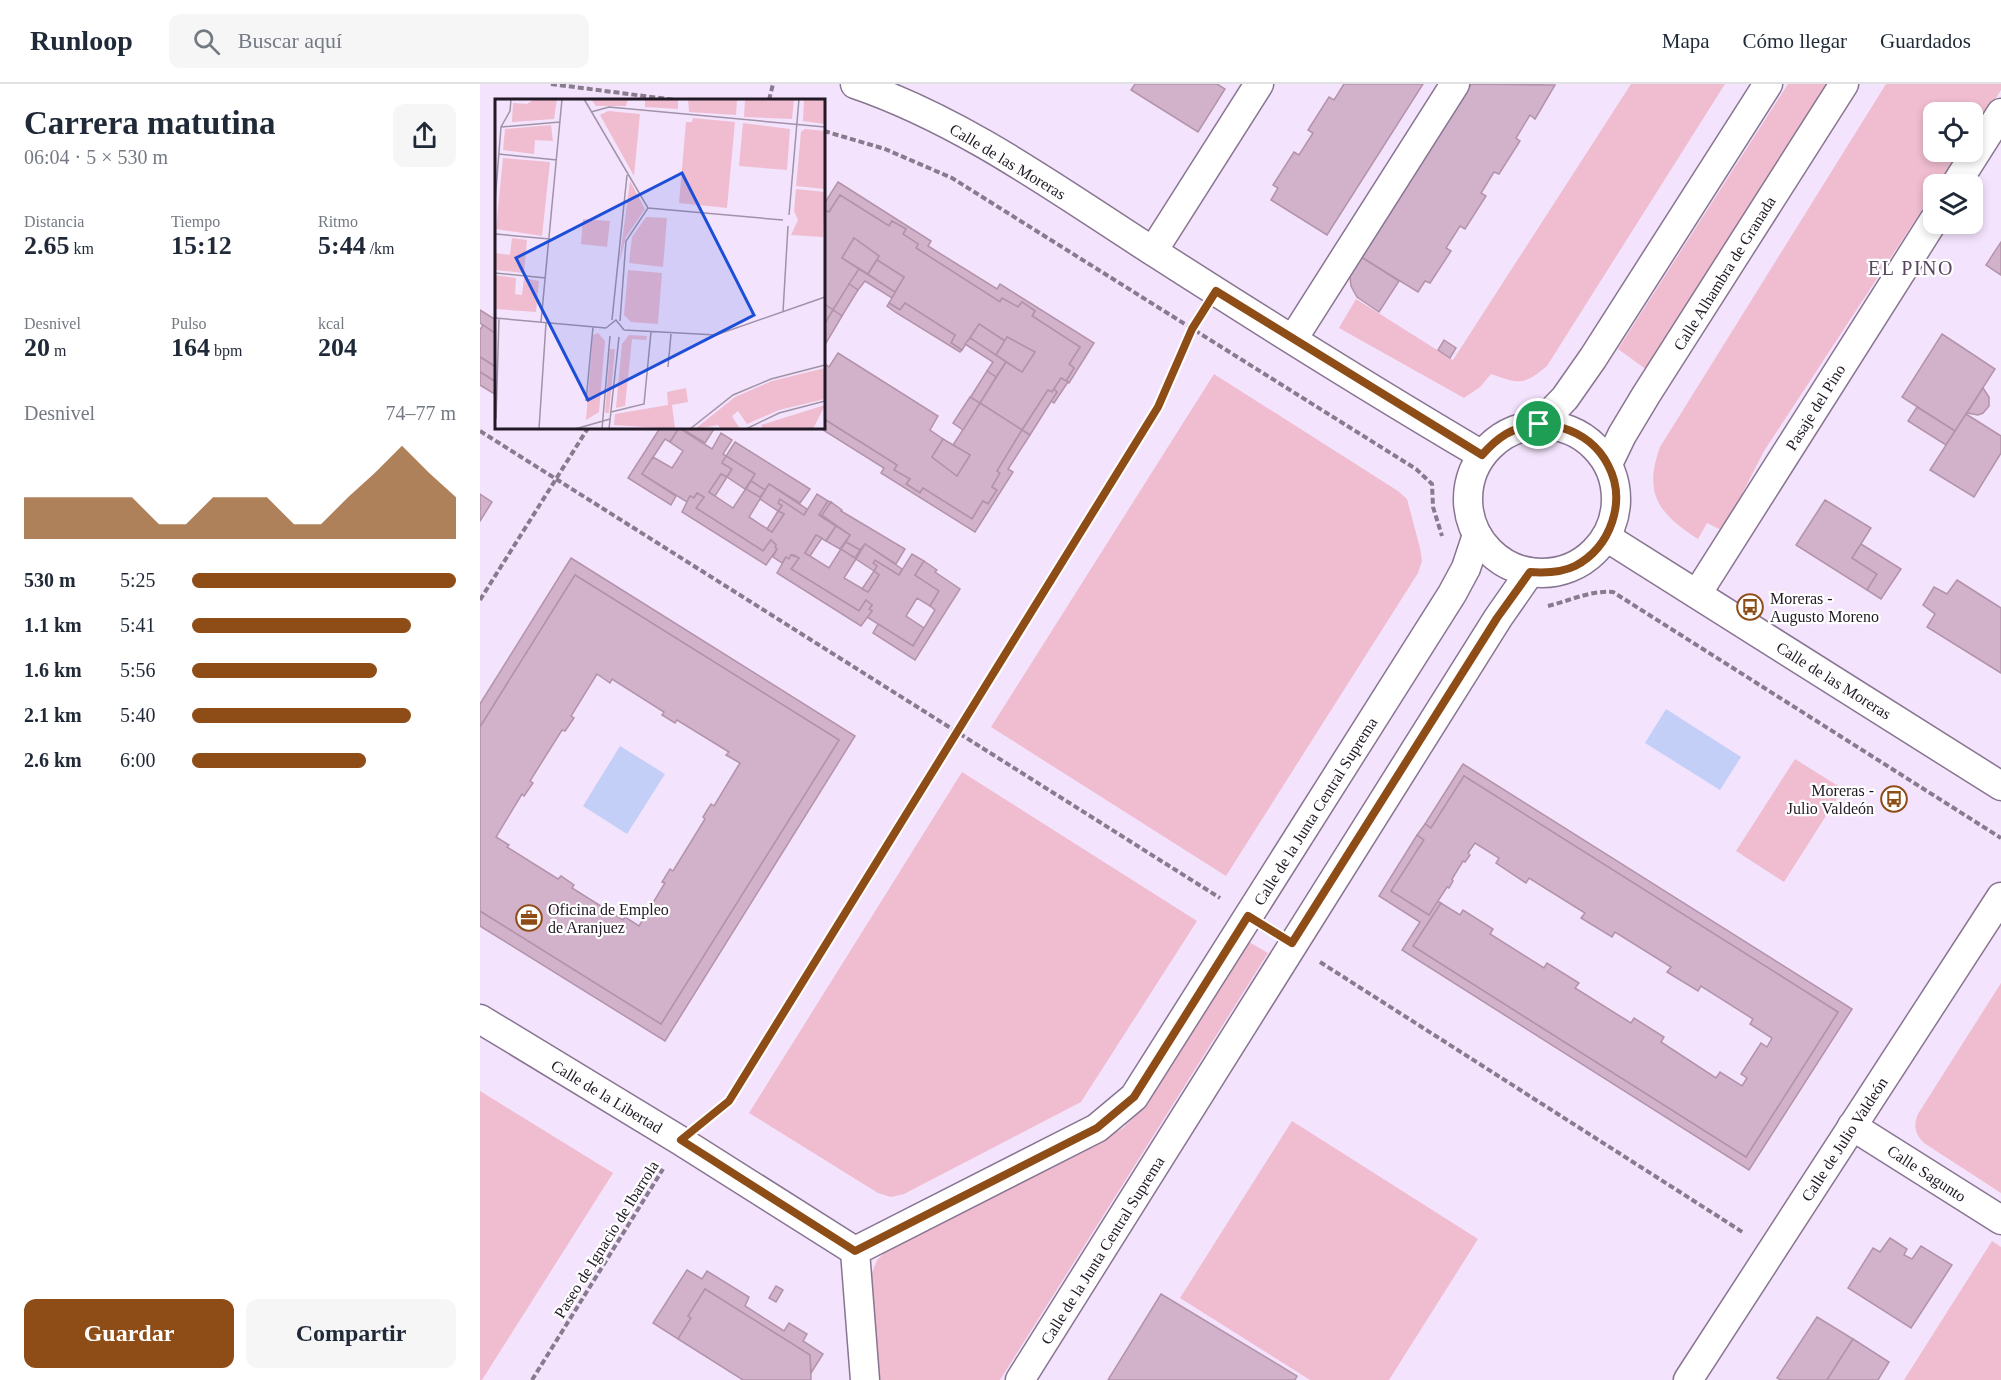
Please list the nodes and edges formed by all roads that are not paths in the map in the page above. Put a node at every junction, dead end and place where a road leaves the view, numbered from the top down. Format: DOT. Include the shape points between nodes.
graph roads {
  1 [pos="855,84"];
  2 [pos="1259,84"];
  3 [pos="1455,84"];
  4 [pos="1768,84"];
  5 [pos="1844,84"];
  6 [pos="2001,113"];
  7 [pos="1962,174"];
  8 [pos="1925,234"];
  9 [pos="1153,251"];
  10 [pos="1293,339"];
  11 [pos="1539,424"];
  12 [pos="1482,455"];
  13 [pos="1608,464"];
  14 [pos="1477,535"];
  15 [pos="1606,537"];
  16 [pos="1530,572"];
  17 [pos="1697,594"];
  18 [pos="2001,786"];
  19 [pos="2001,897"];
  20 [pos="480,1019"];
  21 [pos="1852,1126"];
  22 [pos="2001,1220"];
  23 [pos="855,1251"];
  24 [pos="865,1380"];
  25 [pos="1020,1380"];
  26 [pos="1688,1380"];
  1 -- 9 [label="street, Calle de las Moreras" via="894,97 988,145"];
  2 -- 9 [label="street"];
  3 -- 10 [label="street"];
  4 -- 11 [label="street" via="1593,358 1565,398"];
  5 -- 13 [label="street, Calle Alhambra de Granada" via="1646,395"];
  6 -- 7 [label="street"];
  8 -- 17 [label="street, Pasaje del Pino"];
  9 -- 10 [label="street, Calle de las Moreras"];
  10 -- 12 [label="street, Calle de las Moreras"];
  11 -- 12 [label="street" via="1506,434"];
  11 -- 13 [label="street" via="1579,434"];
  12 -- 14 [label="street" via="1467,495"];
  13 -- 15 [label="street" via="1616,488 1616,505"];
  14 -- 16 [label="street" via="1499,560"];
  14 -- 23 [label="street, Calle de la Junta Central Suprema" via="1452,594 1134,1097 1097,1128"];
  15 -- 16 [label="street" via="1592,554 1574,566 1552,573"];
  15 -- 17 [label="street, Calle de las Moreras"];
  16 -- 25 [label="street, Calle de la Junta Central Suprema" via="1497,618"];
  17 -- 18 [label="street, Calle de las Moreras"];
  19 -- 21 [label="street, Calle de Julio Valdeón"];
  20 -- 23 [label="street, Calle de la Libertad"];
  21 -- 22 [label="street, Calle Sagunto"];
  21 -- 26 [label="street, Calle de Julio Valdeón"];
  23 -- 24 [label="street"];
}
